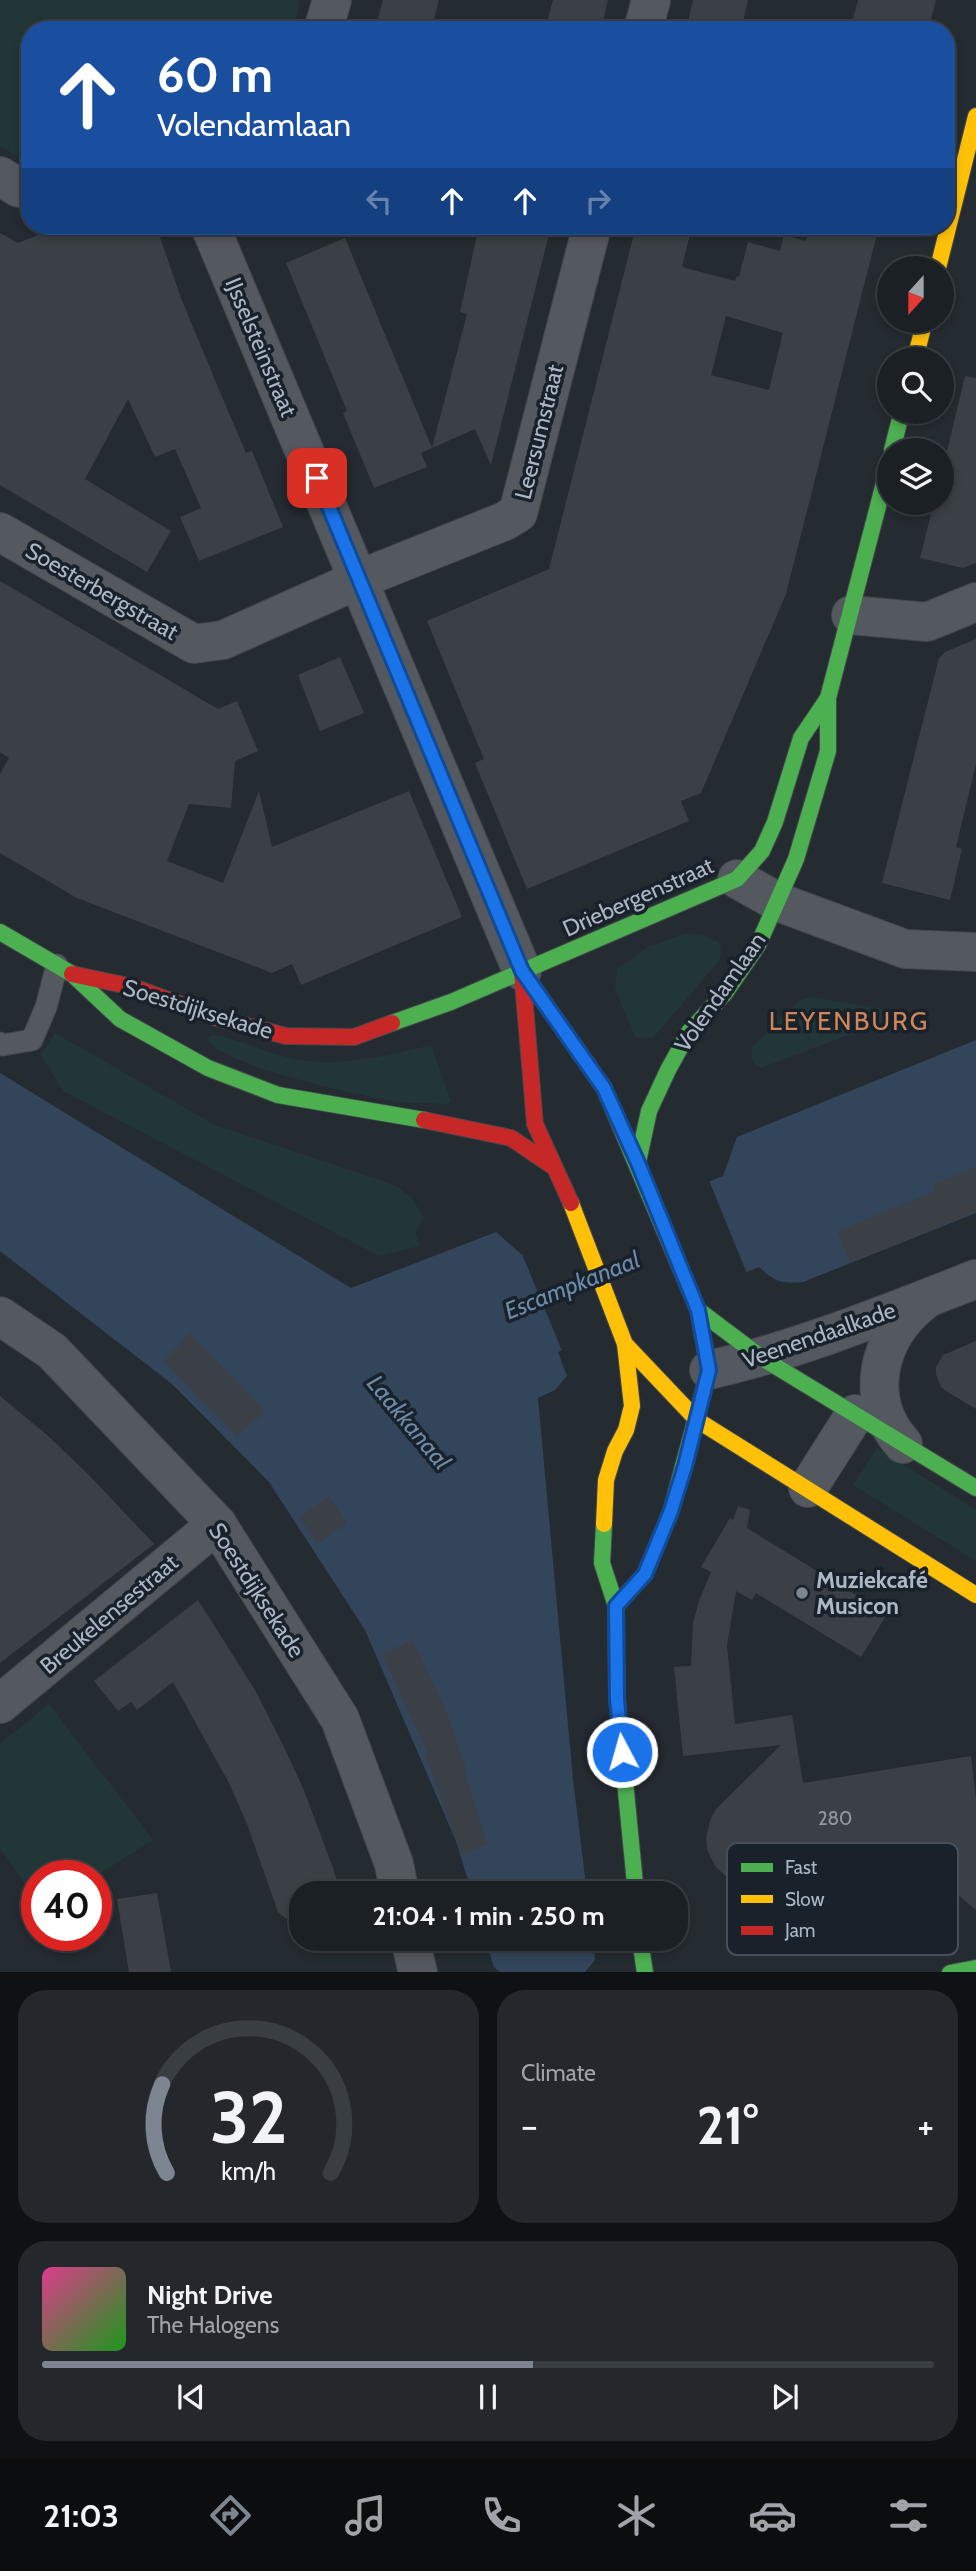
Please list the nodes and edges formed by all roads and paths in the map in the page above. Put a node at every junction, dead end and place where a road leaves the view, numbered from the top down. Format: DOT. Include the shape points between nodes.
graph roads {
  1 [pos="332,0"];
  2 [pos="651,0"];
  3 [pos="326,21"];
  4 [pos="645,21"];
  5 [pos="976,116"];
  6 [pos="0,176"];
  7 [pos="21,187"];
  8 [pos="955,200"];
  9 [pos="214,235"];
  10 [pos="590,235"];
  11 [pos="946,235"];
  12 [pos="941,256"];
  13 [pos="877,512"];
  14 [pos="0,533"];
  15 [pos="360,579"];
  16 [pos="976,602"];
  17 [pos="851,615"];
  18 [pos="828,698"];
  19 [pos="737,879"];
  20 [pos="778,902"];
  21 [pos="0,932"];
  22 [pos="976,952"];
  23 [pos="65,969"];
  24 [pos="522,971"];
  25 [pos="0,1043"];
  26 [pos="638,1163"];
  27 [pos="556,1168"];
  28 [pos="976,1279"];
  29 [pos="928,1297"];
  30 [pos="696,1306"];
  31 [pos="0,1316"];
  32 [pos="623,1338"];
  33 [pos="762,1358"];
  34 [pos="709,1370"];
  35 [pos="855,1414"];
  36 [pos="697,1420"];
  37 [pos="903,1444"];
  38 [pos="808,1488"];
  39 [pos="976,1488"];
  40 [pos="217,1524"];
  41 [pos="976,1595"];
  42 [pos="616,1606"];
  43 [pos="0,1704"];
  44 [pos="397,1881"];
  45 [pos="635,1881"];
  46 [pos="413,1951"];
  47 [pos="642,1951"];
  48 [pos="976,1968"];
  49 [pos="418,1972"];
  50 [pos="645,1972"];
  51 [pos="950,1972"];
  1 -- 3 [label="street"];
  2 -- 4 [label="street"];
  5 -- 8 [label="street"];
  6 -- 7 [label="street"];
  9 -- 15 [label="street, IJsselsteinstraat"];
  10 -- 15 [label="street, Leersumstraat" via="518,513"];
  11 -- 12 [label="street"];
  13 -- 17 [label="street, Driebergenstraat"];
  14 -- 15 [label="street, Soesterbergstraat" via="194,644 223,640"];
  15 -- 24 [label="street, IJsselsteinstraat"];
  16 -- 17 [label="street" via="927,622"];
  17 -- 18 [label="street, Driebergenstraat"];
  18 -- 19 [label="street, Driebergenstraat" via="802,738 762,851"];
  18 -- 20 [label="street, Driebergenstraat" via="828,751 796,859"];
  19 -- 20 [label="street"];
  19 -- 24 [label="street, Driebergenstraat"];
  20 -- 22 [label="street" via="905,949"];
  20 -- 26 [label="street, Volendamlaan" via="758,945 725,993 689,1032 668,1070 649,1111"];
  21 -- 23 [label="street, Soestdijksekade"];
  23 -- 24 [label="street, Soestdijksekade" via="286,1036 354,1037"];
  23 -- 25 [label="lane" via="32,1040"];
  23 -- 27 [label="street, Soestdijksekade" via="120,1019 208,1068 278,1095 511,1138"];
  24 -- 26 [label="street" via="604,1088"];
  24 -- 27 [label="street" via="535,1124"];
  26 -- 30 [label="street"];
  27 -- 32 [label="street"];
  28 -- 29 [label="street, Veenendaalkade"];
  29 -- 33 [label="street, Veenendaalkade"];
  29 -- 37 [label="street, Veenendaalkade" via="908,1312 895,1330 878,1379 883,1413"];
  30 -- 33 [label="street"];
  30 -- 34 [label="street"];
  31 -- 40 [label="street, Soestdijksekade" via="52,1351"];
  32 -- 36 [label="street"];
  32 -- 42 [label="street" via="632,1406 606,1480 602,1563"];
  33 -- 34 [label="street, Veenendaalkade"];
  33 -- 35 [label="street"];
  34 -- 36 [label="street"];
  35 -- 37 [label="street"];
  35 -- 38 [label="street"];
  36 -- 38 [label="street"];
  36 -- 42 [label="street" via="671,1511 645,1574"];
  37 -- 39 [label="street"];
  38 -- 41 [label="street"];
  40 -- 43 [label="street, Breukelensestraat"];
  40 -- 44 [label="street, Soestdijksekade" via="340,1719"];
  42 -- 45 [label="street" via="617,1699"];
  46 -- 49 [label="street"];
  47 -- 50 [label="street"];
  48 -- 51 [label="street"];
}
